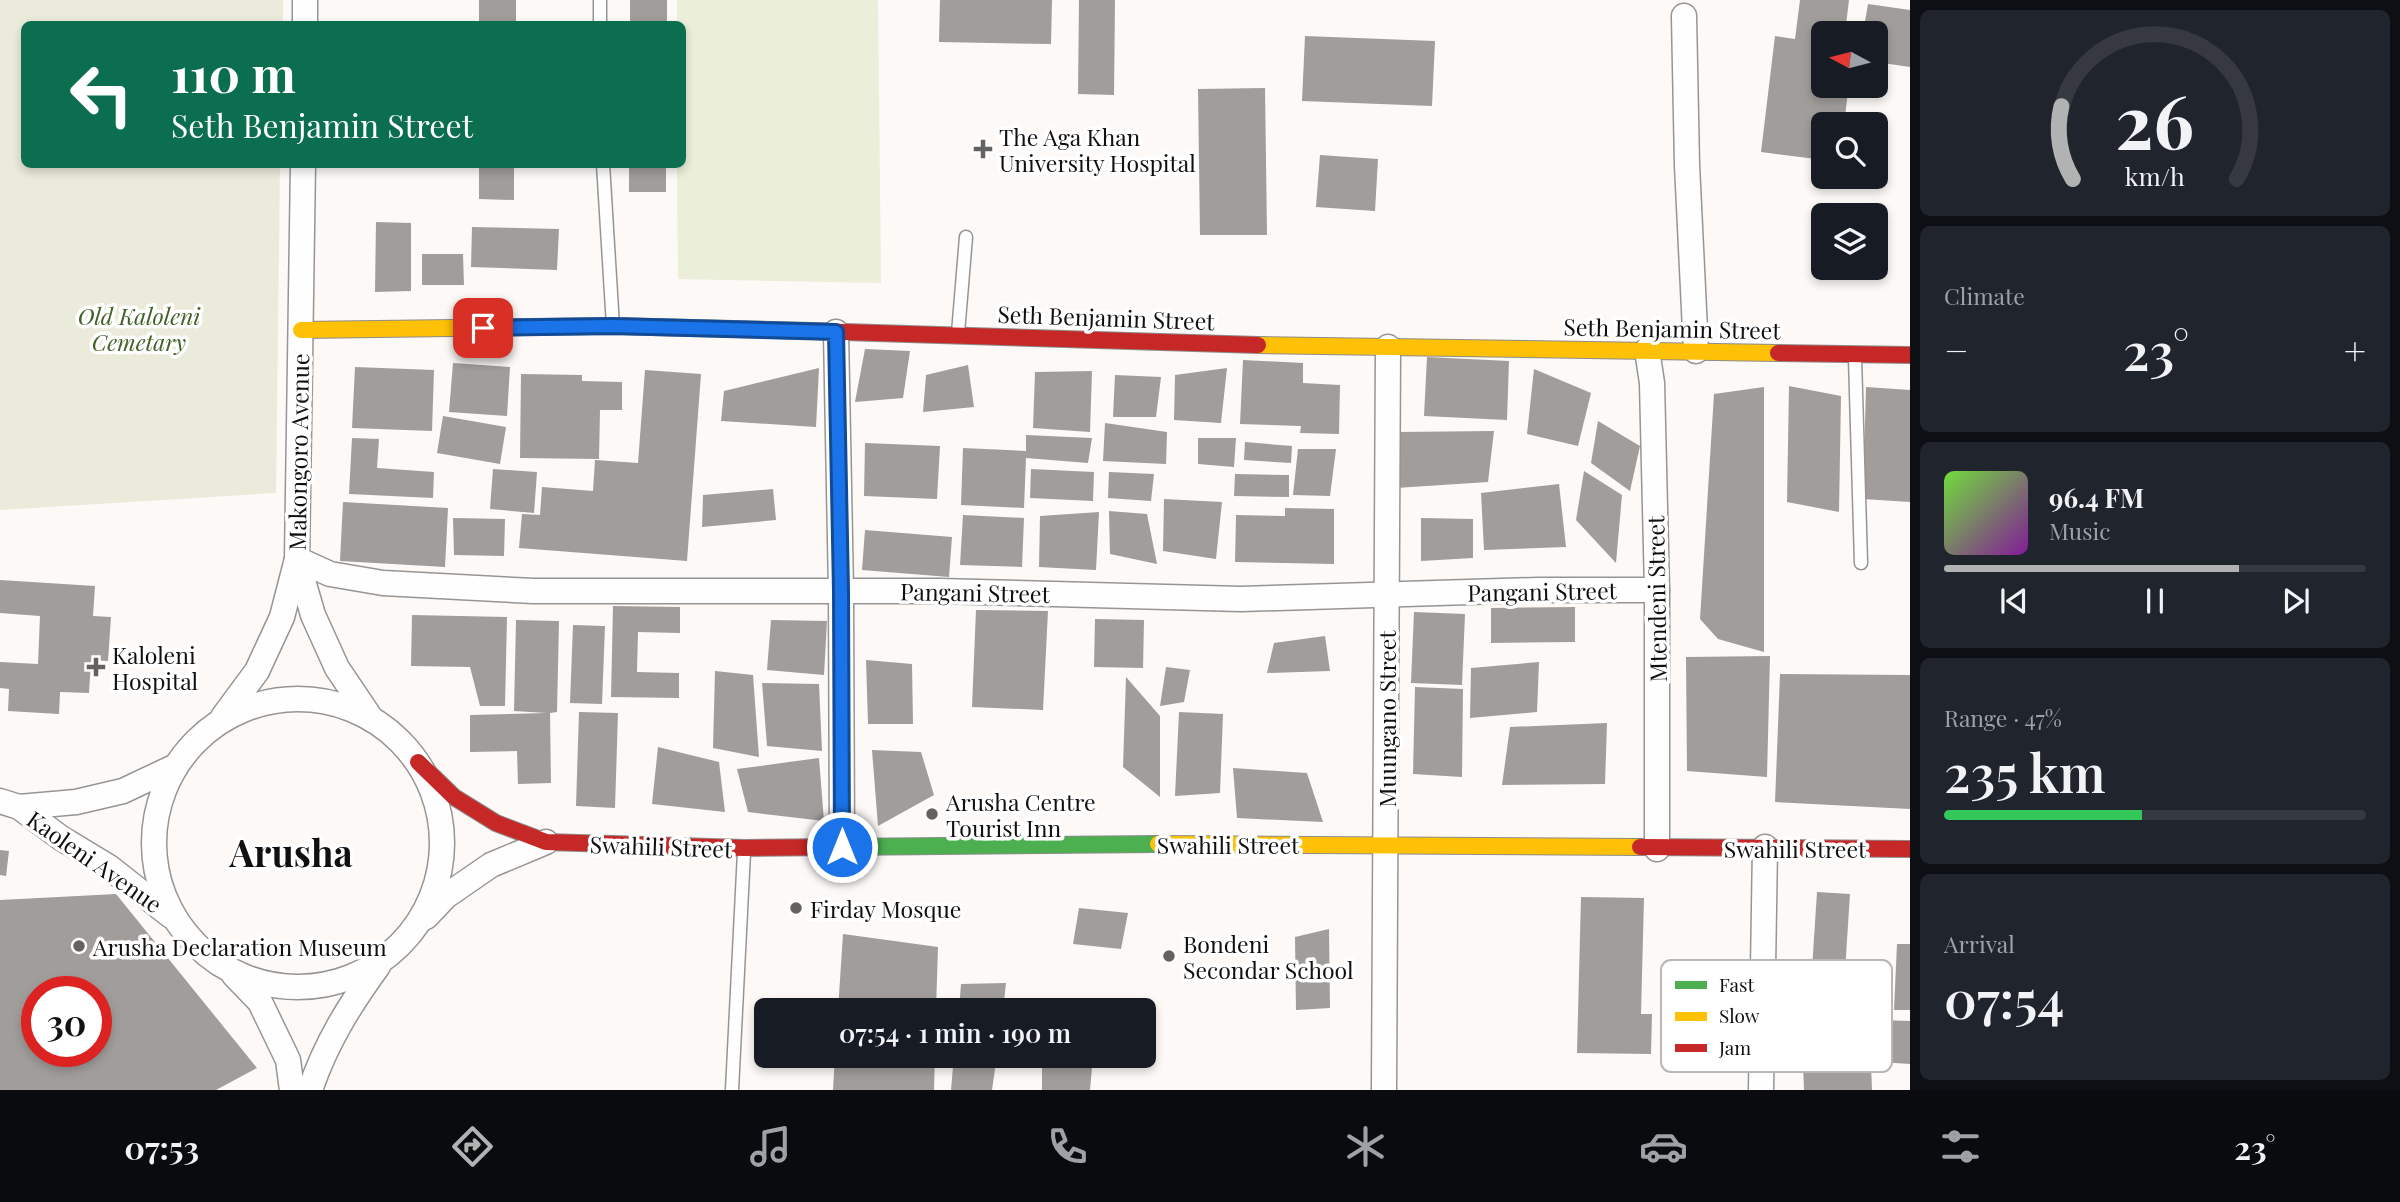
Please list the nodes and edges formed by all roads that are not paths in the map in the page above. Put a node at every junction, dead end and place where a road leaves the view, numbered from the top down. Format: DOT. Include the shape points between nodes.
graph roads {
  1 [pos="305,0"];
  2 [pos="600,0"];
  3 [pos="1684,16"];
  4 [pos="305,21"];
  5 [pos="600,21"];
  6 [pos="303,168"];
  7 [pos="603,168"];
  8 [pos="966,237"];
  9 [pos="613,326"];
  10 [pos="301,330"];
  11 [pos="836,332"];
  12 [pos="958,334"];
  13 [pos="1388,347"];
  14 [pos="1647,350"];
  15 [pos="1696,351"];
  16 [pos="1855,354"];
  17 [pos="1910,355"];
  18 [pos="297,559"];
  19 [pos="1861,563"];
  20 [pos="1657,590"];
  21 [pos="841,591"];
  22 [pos="1385,594"];
  23 [pos="370,717"];
  24 [pos="221,720"];
  25 [pos="418,762"];
  26 [pos="176,765"];
  27 [pos="9,804"];
  28 [pos="546,842"];
  29 [pos="1387,845"];
  30 [pos="842,847"];
  31 [pos="1765,847"];
  32 [pos="744,848"];
  33 [pos="1657,849"];
  34 [pos="1910,849"];
  35 [pos="171,916"];
  36 [pos="409,936"];
  37 [pos="1763,960"];
  38 [pos="380,962"];
  39 [pos="231,971"];
  40 [pos="1761,1072"];
  41 [pos="292,1090"];
  42 [pos="310,1090"];
  43 [pos="732,1090"];
  44 [pos="1384,1090"];
  45 [pos="1761,1090"];
  1 -- 4 [label="street"];
  2 -- 5 [label="lane"];
  3 -- 15 [label="street"];
  6 -- 10 [label="street, Makongoro Avenue"];
  7 -- 9 [label="lane"];
  8 -- 12 [label="lane"];
  9 -- 10 [label="street, Seth Benjamin Street"];
  9 -- 11 [label="street, Seth Benjamin Street"];
  10 -- 18 [label="street, Makongoro Avenue"];
  11 -- 12 [label="street, Seth Benjamin Street"];
  11 -- 21 [label="street"];
  12 -- 13 [label="street, Seth Benjamin Street"];
  13 -- 14 [label="street, Seth Benjamin Street"];
  13 -- 22 [label="street, Muungano Street"];
  14 -- 15 [label="street, Seth Benjamin Street"];
  14 -- 20 [label="street, Mtendeni Street" via="1652,383"];
  15 -- 16 [label="street, Seth Benjamin Street"];
  16 -- 17 [label="street, Seth Benjamin Street"];
  16 -- 19 [label="lane"];
  18 -- 21 [label="street, Pangani Street" via="330,574 383,583 488,590"];
  18 -- 23 [label="street" via="313,615 337,668"];
  18 -- 24 [label="street, Makongoro Avenue" via="282,617 257,671"];
  20 -- 22 [label="street, Pangani Street"];
  20 -- 33 [label="street, Mtendeni Street"];
  21 -- 22 [label="street, Pangani Street" via="1241,599"];
  21 -- 30 [label="street"];
  22 -- 29 [label="street, Muungano Street"];
  23 -- 24 [label="street" via="334,702 295,698 256,704"];
  23 -- 25 [label="street" via="397,736"];
  24 -- 26 [label="street" via="196,740"];
  25 -- 28 [label="street, Swahili Street" via="454,797 496,823"];
  25 -- 36 [label="street" via="437,804 442,850 432,896"];
  26 -- 27 [label="street, Kaoleni Avenue" via="123,791 76,802"];
  26 -- 35 [label="street" via="158,809 154,856"];
  27 -- 35 [label="street, Kaoleni Avenue" via="109,867"];
  28 -- 32 [label="street, Swahili Street"];
  28 -- 36 [label="street, Swahili Street" via="491,865 446,896"];
  29 -- 30 [label="street, Swahili Street"];
  29 -- 33 [label="street, Swahili Street"];
  29 -- 44 [label="street, Muungano Street"];
  30 -- 32 [label="street, Swahili Street"];
  31 -- 33 [label="street, Swahili Street"];
  31 -- 34 [label="street, Swahili Street"];
  31 -- 37 [label="street"];
  32 -- 43 [label="lane"];
  35 -- 39 [label="street" via="192,942"];
  36 -- 38 [label="street"];
  38 -- 39 [label="street" via="345,980 307,988 268,984"];
  38 -- 42 [label="street" via="347,1008"];
  39 -- 41 [label="street" via="260,1002 288,1060"];
  40 -- 45 [label="street"];
}
